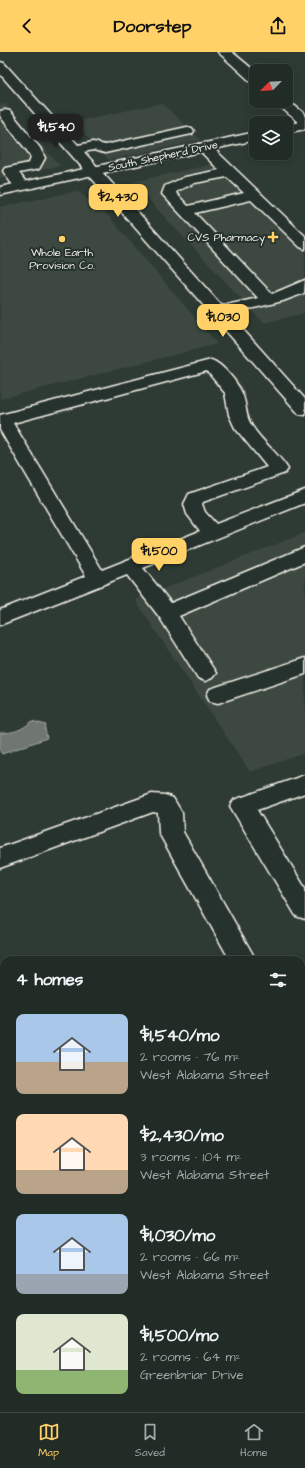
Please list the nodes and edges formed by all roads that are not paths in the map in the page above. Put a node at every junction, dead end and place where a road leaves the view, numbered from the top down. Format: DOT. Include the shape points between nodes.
graph roads {
  1 [pos="224,52"];
  2 [pos="0,66"];
  3 [pos="249,73"];
  4 [pos="289,108"];
  5 [pos="17,112"];
  6 [pos="305,121"];
  7 [pos="305,125"];
  8 [pos="32,128"];
  9 [pos="293,128"];
  10 [pos="0,130"];
  11 [pos="187,131"];
  12 [pos="159,137"];
  13 [pos="249,137"];
  14 [pos="204,147"];
  15 [pos="75,150"];
  16 [pos="183,151"];
  17 [pos="94,171"];
  18 [pos="5,172"];
  19 [pos="230,172"];
  20 [pos="22,186"];
  21 [pos="0,191"];
  22 [pos="254,195"];
  23 [pos="185,211"];
  24 [pos="305,244"];
  25 [pos="305,285"];
  26 [pos="268,299"];
  27 [pos="219,312"];
  28 [pos="305,410"];
  29 [pos="305,496"];
  30 [pos="213,533"];
  31 [pos="305,554"];
  32 [pos="131,566"];
  33 [pos="98,579"];
  34 [pos="167,613"];
  35 [pos="0,618"];
  36 [pos="305,666"];
  37 [pos="205,672"];
  38 [pos="218,695"];
  39 [pos="305,784"];
  40 [pos="0,858"];
  41 [pos="305,909"];
  42 [pos="240,956"];
  1 -- 3 [label="street"];
  2 -- 5 [label="street" via="14,90"];
  4 -- 6 [label="street"];
  5 -- 8 [label="street"];
  5 -- 8 [label="street"];
  7 -- 9 [label="street"];
  8 -- 10 [label="street"];
  8 -- 15 [label="street"];
  8 -- 18 [label="street" via="38,158 34,166"];
  11 -- 12 [label="street"];
  12 -- 15 [label="street" via="105,149 94,146"];
  12 -- 16 [label="street" via="177,144"];
  13 -- 14 [label="street, South Shepherd Drive"];
  14 -- 16 [label="street, South Shepherd Drive"];
  14 -- 19 [label="street"];
  15 -- 17 [label="street"];
  16 -- 17 [label="street, South Shepherd Drive"];
  17 -- 20 [label="street, South Shepherd Drive"];
  17 -- 27 [label="street"];
  18 -- 20 [label="street"];
  19 -- 22 [label="street"];
  19 -- 23 [label="street" via="173,186 169,194"];
  20 -- 21 [label="street, South Shepherd Drive"];
  22 -- 23 [label="street"];
  22 -- 24 [label="street"];
  23 -- 26 [label="street"];
  25 -- 26 [label="street" via="290,294"];
  26 -- 27 [label="street"];
  27 -- 28 [label="street"];
  29 -- 30 [label="street"];
  30 -- 32 [label="street"];
  30 -- 33 [label="street" via="196,514 193,504 196,498 279,469 245,430 238,419 232,391 211,365 3,420"];
  31 -- 34 [label="street"];
  32 -- 33 [label="street"];
  32 -- 34 [label="street"];
  33 -- 35 [label="street"];
  34 -- 37 [label="street"];
  36 -- 38 [label="street"];
  39 -- 41 [label="street" via="242,806"];
  40 -- 42 [label="street" via="152,803 165,804 170,813 171,833"];
}
